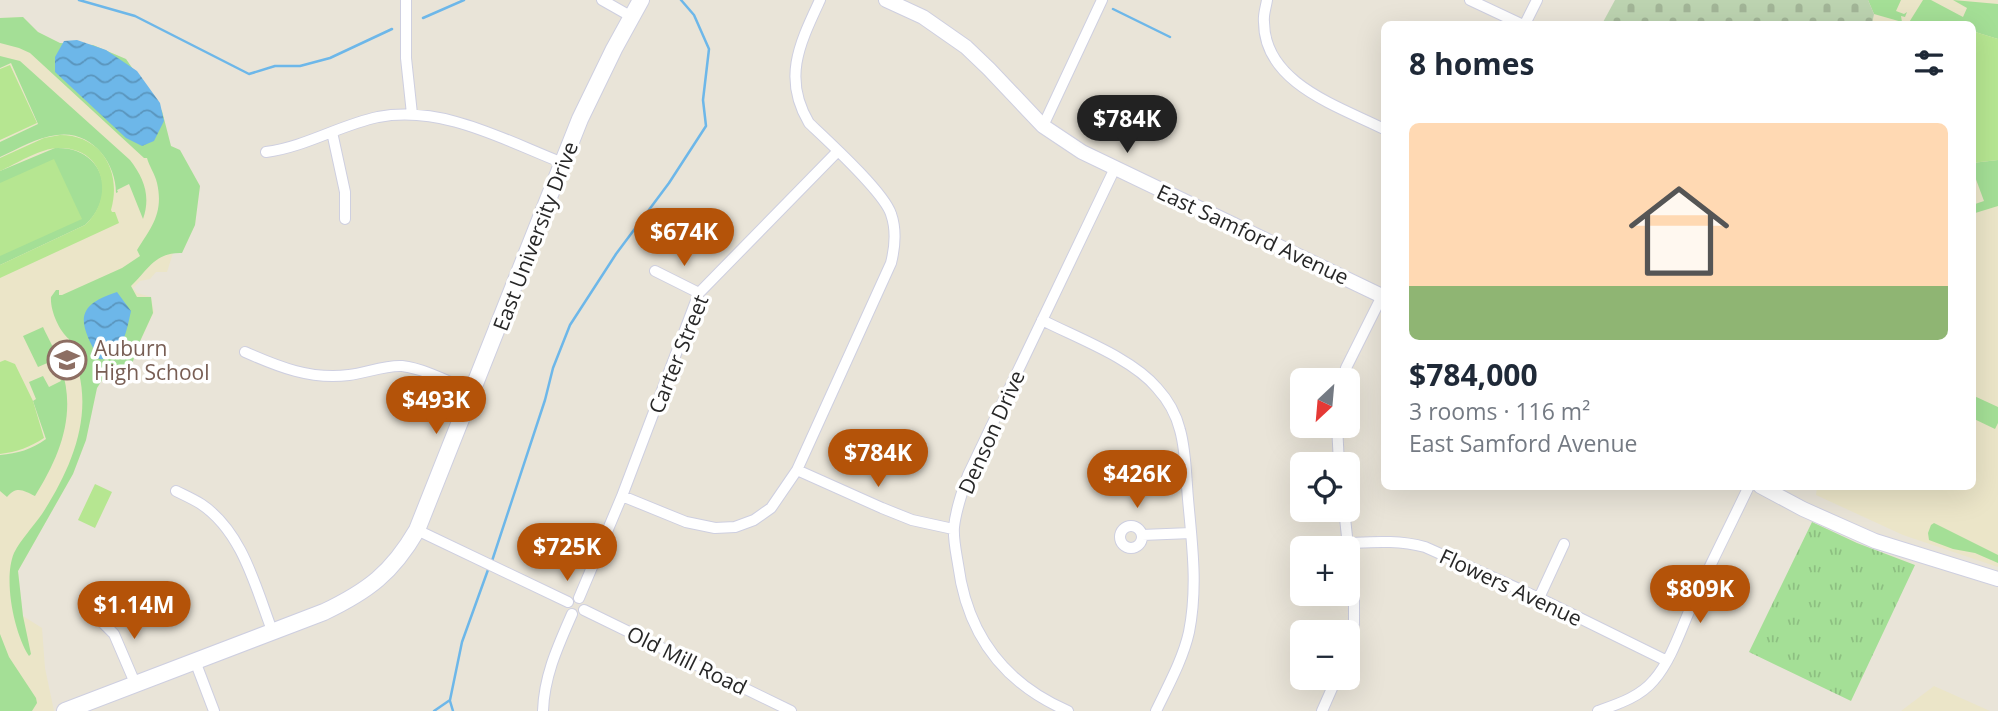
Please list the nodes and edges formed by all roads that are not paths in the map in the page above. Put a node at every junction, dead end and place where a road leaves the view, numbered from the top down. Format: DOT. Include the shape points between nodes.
graph roads {
  1 [pos="406,0"];
  2 [pos="602,0"];
  3 [pos="641,0"];
  4 [pos="820,0"];
  5 [pos="886,0"];
  6 [pos="1102,0"];
  7 [pos="1267,0"];
  8 [pos="1470,0"];
  9 [pos="1537,0"];
  10 [pos="632,16"];
  11 [pos="1516,21"];
  12 [pos="1525,21"];
  13 [pos="412,114"];
  14 [pos="1043,126"];
  15 [pos="1381,127"];
  16 [pos="332,132"];
  17 [pos="838,151"];
  18 [pos="266,152"];
  19 [pos="563,163"];
  20 [pos="1115,168"];
  21 [pos="345,219"];
  22 [pos="655,271"];
  23 [pos="699,293"];
  24 [pos="1381,294"];
  25 [pos="1381,301"];
  26 [pos="1042,320"];
  27 [pos="245,352"];
  28 [pos="1346,368"];
  29 [pos="473,393"];
  30 [pos="797,470"];
  31 [pos="1747,490"];
  32 [pos="1767,490"];
  33 [pos="176,491"];
  34 [pos="622,496"];
  35 [pos="953,529"];
  36 [pos="417,530"];
  37 [pos="1191,533"];
  38 [pos="1142,535"];
  39 [pos="1360,543"];
  40 [pos="1564,544"];
  41 [pos="1998,579"];
  42 [pos="1539,598"];
  43 [pos="573,600"];
  44 [pos="584,610"];
  45 [pos="572,614"];
  46 [pos="101,621"];
  47 [pos="273,633"];
  48 [pos="1667,660"];
  49 [pos="195,661"];
  50 [pos="135,683"];
  51 [pos="1331,690"];
  52 [pos="65,711"];
  53 [pos="214,711"];
  54 [pos="543,711"];
  55 [pos="790,711"];
  56 [pos="1068,711"];
  57 [pos="1156,711"];
  58 [pos="1322,711"];
  59 [pos="1598,711"];
  1 -- 13 [label="street"];
  2 -- 10 [label="street"];
  3 -- 10 [label="main road, East University Drive"];
  4 -- 17 [label="street" via="802,41 794,82 810,123"];
  5 -- 14 [label="street, East Samford Avenue" via="923,17 966,47"];
  6 -- 14 [label="street"];
  7 -- 15 [label="street" via="1263,20 1266,41 1281,68 1313,93"];
  8 -- 11 [label="street"];
  9 -- 12 [label="street"];
  10 -- 19 [label="main road, East University Drive"];
  13 -- 16 [label="street" via="377,117"];
  13 -- 19 [label="street" via="465,124"];
  14 -- 20 [label="street, East Samford Avenue"];
  16 -- 18 [label="street"];
  16 -- 21 [label="street" via="345,192"];
  17 -- 23 [label="street, Carter Street"];
  17 -- 30 [label="street" via="891,212 895,243 891,263"];
  19 -- 29 [label="main road, East University Drive"];
  20 -- 24 [label="street, East Samford Avenue"];
  20 -- 26 [label="street, Denson Drive"];
  22 -- 23 [label="street"];
  23 -- 34 [label="street, Carter Street"];
  25 -- 28 [label="street"];
  26 -- 35 [label="street, Denson Drive" via="968,475"];
  26 -- 37 [label="street" via="1139,371 1169,402 1181,432"];
  27 -- 29 [label="street" via="277,366 331,377 404,366"];
  29 -- 36 [label="main road, East University Drive"];
  30 -- 34 [label="street" via="771,508 735,527 686,522"];
  30 -- 35 [label="street" via="902,516"];
  31 -- 48 [label="street"];
  32 -- 41 [label="street" via="1875,541"];
  33 -- 47 [label="street" via="202,505 236,542"];
  34 -- 43 [label="street, Carter Street"];
  35 -- 56 [label="street, Denson Drive" via="963,597 986,647 1030,691"];
  36 -- 43 [label="street"];
  36 -- 47 [label="main road, East University Drive" via="395,562 354,598"];
  37 -- 38 [label="street"];
  37 -- 57 [label="street" via="1195,591 1188,635"];
  39 -- 42 [label="street, Flowers Avenue" via="1405,542 1425,547"];
  40 -- 42 [label="street"];
  42 -- 48 [label="street, Flowers Avenue"];
  43 -- 44 [label="street" via="583,601"];
  43 -- 45 [label="street" via="568,610"];
  44 -- 45 [label="street"];
  44 -- 55 [label="street, Old Mill Road"];
  45 -- 54 [label="street" via="551,663"];
  46 -- 50 [label="street" via="114,634"];
  47 -- 49 [label="main road, East University Drive"];
  48 -- 59 [label="street" via="1647,688"];
  49 -- 50 [label="main road, East University Drive"];
  49 -- 53 [label="street"];
  50 -- 52 [label="main road, East University Drive"];
  51 -- 58 [label="street"];
}
